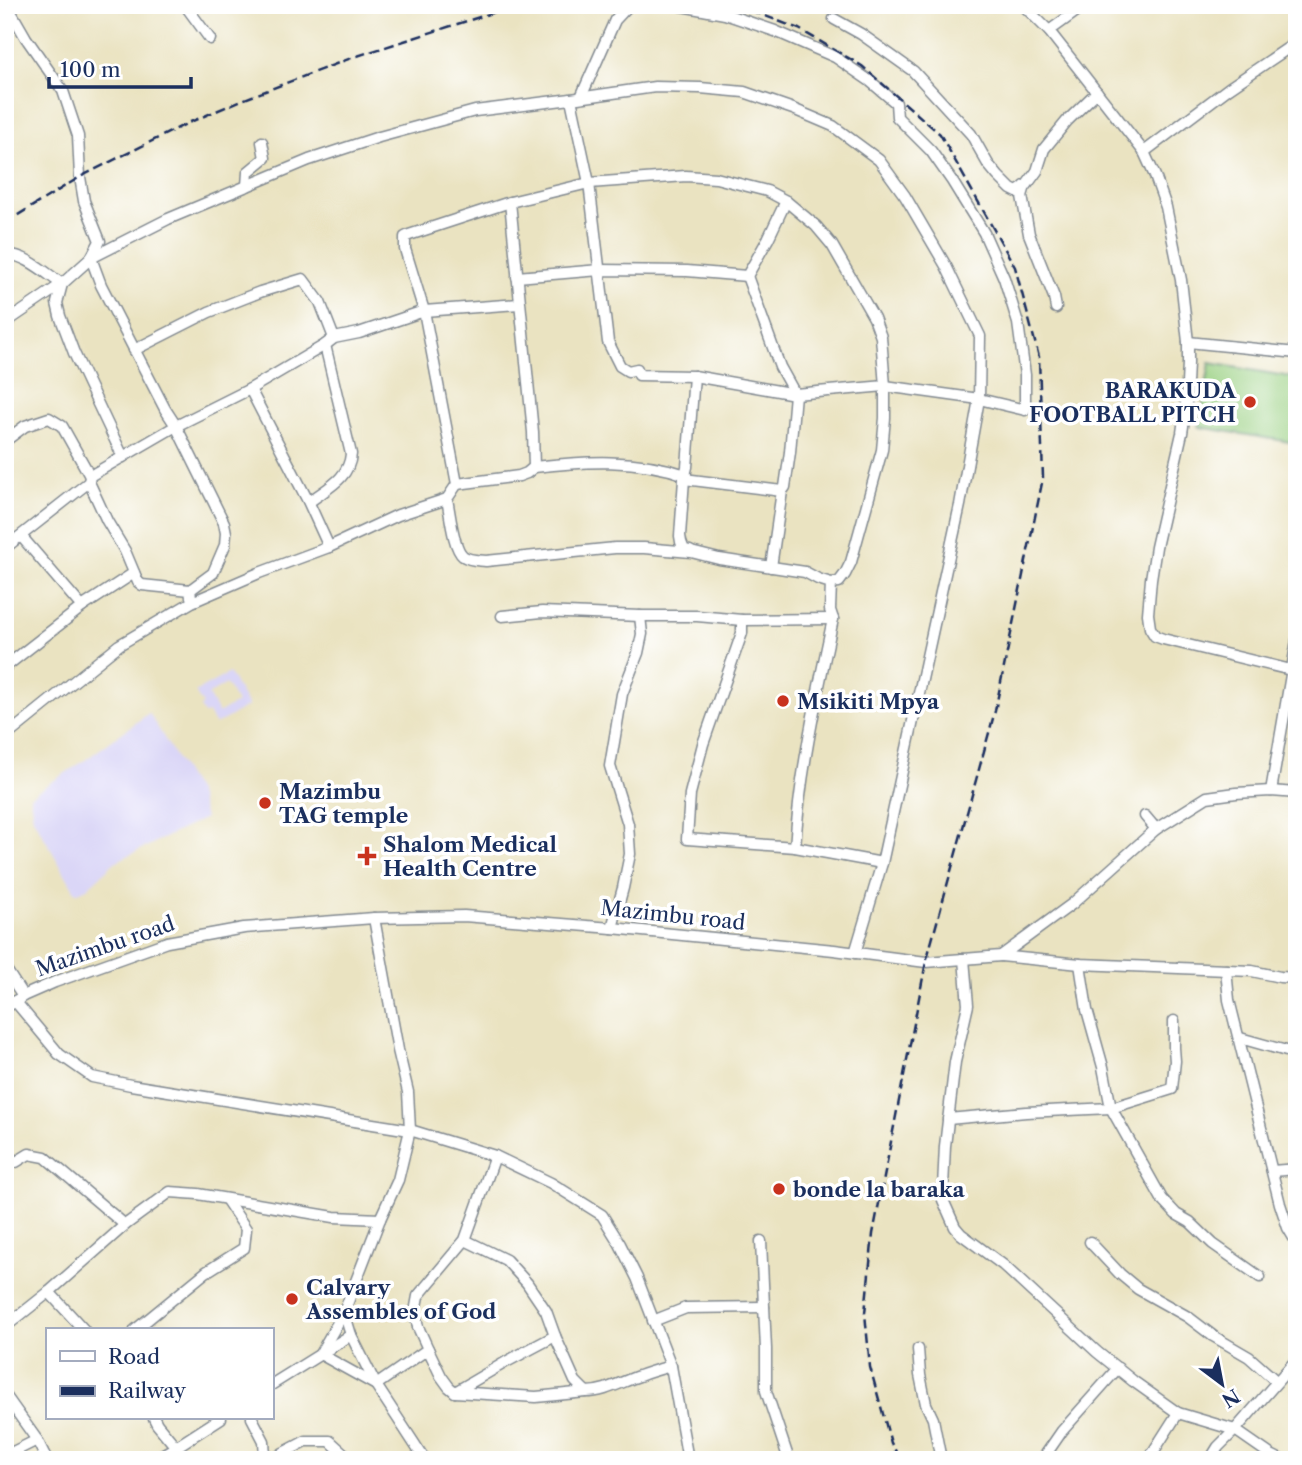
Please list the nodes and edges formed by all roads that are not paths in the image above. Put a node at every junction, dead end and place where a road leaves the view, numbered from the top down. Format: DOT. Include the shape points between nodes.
graph roads {
  1 [pos="7,5"];
  2 [pos="185,5"];
  3 [pos="629,5"];
  4 [pos="676,5"];
  5 [pos="1023,5"];
  6 [pos="1085,5"];
  7 [pos="834,19"];
  8 [pos="1049,30"];
  9 [pos="210,39"];
  10 [pos="1297,42"];
  11 [pos="1097,92"];
  12 [pos="576,98"];
  13 [pos="262,142"];
  14 [pos="1144,152"];
  15 [pos="589,183"];
  16 [pos="247,186"];
  17 [pos="1026,186"];
  18 [pos="786,201"];
  19 [pos="510,202"];
  20 [pos="5,255"];
  21 [pos="91,258"];
  22 [pos="600,270"];
  23 [pos="747,275"];
  24 [pos="517,277"];
  25 [pos="62,284"];
  26 [pos="519,304"];
  27 [pos="1056,308"];
  28 [pos="424,311"];
  29 [pos="5,323"];
  30 [pos="334,338"];
  31 [pos="1188,342"];
  32 [pos="324,345"];
  33 [pos="134,351"];
  34 [pos="1297,353"];
  35 [pos="694,376"];
  36 [pos="885,386"];
  37 [pos="250,389"];
  38 [pos="795,394"];
  39 [pos="979,399"];
  40 [pos="176,426"];
  41 [pos="5,441"];
  42 [pos="123,457"];
  43 [pos="534,467"];
  44 [pos="685,477"];
  45 [pos="89,479"];
  46 [pos="457,484"];
  47 [pos="782,491"];
  48 [pos="447,499"];
  49 [pos="309,502"];
  50 [pos="21,536"];
  51 [pos="329,547"];
  52 [pos="5,548"];
  53 [pos="691,552"];
  54 [pos="771,566"];
  55 [pos="134,573"];
  56 [pos="213,573"];
  57 [pos="831,583"];
  58 [pos="232,584"];
  59 [pos="190,590"];
  60 [pos="213,593"];
  61 [pos="192,602"];
  62 [pos="82,607"];
  63 [pos="502,616"];
  64 [pos="640,616"];
  65 [pos="742,620"];
  66 [pos="833,620"];
  67 [pos="1297,640"];
  68 [pos="5,667"];
  69 [pos="1292,670"];
  70 [pos="5,737"];
  71 [pos="1271,791"];
  72 [pos="1297,793"];
  73 [pos="1145,816"];
  74 [pos="1156,829"];
  75 [pos="795,847"];
  76 [pos="882,863"];
  77 [pos="374,918"];
  78 [pos="611,928"];
  79 [pos="855,953"];
  80 [pos="1001,956"];
  81 [pos="964,959"];
  82 [pos="1080,964"];
  83 [pos="5,968"];
  84 [pos="1226,970"];
  85 [pos="1297,978"];
  86 [pos="19,999"];
  87 [pos="5,1008"];
  88 [pos="1174,1021"];
  89 [pos="1240,1038"];
  90 [pos="1297,1054"];
  91 [pos="1111,1108"];
  92 [pos="948,1119"];
  93 [pos="410,1130"];
  94 [pos="495,1156"];
  95 [pos="5,1161"];
  96 [pos="1297,1169"];
  97 [pos="1272,1171"];
  98 [pos="226,1199"];
  99 [pos="380,1219"];
  100 [pos="125,1224"];
  101 [pos="465,1240"];
  102 [pos="761,1241"];
  103 [pos="1090,1242"];
  104 [pos="1297,1243"];
  105 [pos="1260,1277"];
  106 [pos="49,1292"];
  107 [pos="764,1307"];
  108 [pos="344,1312"];
  109 [pos="653,1321"];
  110 [pos="5,1327"];
  111 [pos="82,1328"];
  112 [pos="137,1328"];
  113 [pos="351,1335"];
  114 [pos="555,1336"];
  115 [pos="428,1349"];
  116 [pos="918,1349"];
  117 [pos="320,1354"];
  118 [pos="1297,1359"];
  119 [pos="671,1366"];
  120 [pos="1118,1368"];
  121 [pos="1276,1381"];
  122 [pos="273,1384"];
  123 [pos="376,1385"];
  124 [pos="455,1392"];
  125 [pos="586,1392"];
  126 [pos="5,1395"];
  127 [pos="1178,1413"];
  128 [pos="155,1420"];
  129 [pos="218,1420"];
  130 [pos="253,1420"];
  131 [pos="1235,1430"];
  132 [pos="37,1440"];
  133 [pos="176,1447"];
  134 [pos="5,1456"];
  135 [pos="685,1459"];
  136 [pos="47,1460"];
  137 [pos="153,1460"];
  138 [pos="267,1460"];
  139 [pos="274,1460"];
  140 [pos="351,1460"];
  141 [pos="425,1460"];
  142 [pos="789,1460"];
  143 [pos="941,1460"];
  144 [pos="1042,1460"];
  145 [pos="1148,1460"];
  146 [pos="1210,1460"];
  147 [pos="1281,1460"];
  1 -- 21 [label="street" via="63,91 78,136 84,201 100,241"];
  2 -- 9 [label="street"];
  3 -- 12 [label="street" via="615,20"];
  4 -- 39 [label="street" via="725,15 835,57 896,103 897,117 931,151 984,233 1018,323 1025,410"];
  5 -- 8 [label="street"];
  6 -- 8 [label="street"];
  7 -- 17 [label="street" via="912,71 971,134 1010,189 1017,192"];
  8 -- 11 [label="street"];
  10 -- 14 [label="street"];
  11 -- 14 [label="street"];
  11 -- 17 [label="street" via="1044,149"];
  12 -- 15 [label="street"];
  12 -- 16 [label="street" via="475,111 379,137"];
  12 -- 39 [label="street" via="655,87 744,92 833,126 879,160 946,266 981,336"];
  13 -- 16 [label="street" via="265,158 248,172"];
  14 -- 31 [label="street" via="1166,206"];
  15 -- 18 [label="street" via="716,178 767,191"];
  15 -- 19 [label="street"];
  15 -- 22 [label="street"];
  16 -- 21 [label="street"];
  17 -- 27 [label="street" via="1022,196 1028,234"];
  18 -- 23 [label="street"];
  18 -- 36 [label="street" via="825,236 874,318 881,337"];
  19 -- 24 [label="street"];
  19 -- 28 [label="street" via="405,237"];
  20 -- 25 [label="street" via="22,257"];
  21 -- 25 [label="street"];
  21 -- 33 [label="street"];
  22 -- 23 [label="street"];
  22 -- 24 [label="street"];
  22 -- 35 [label="street" via="608,342 620,366 628,371 637,369 639,374"];
  23 -- 38 [label="street" via="780,368"];
  24 -- 26 [label="street"];
  25 -- 29 [label="street"];
  25 -- 42 [label="street" via="57,303 60,316"];
  26 -- 28 [label="street"];
  26 -- 43 [label="street"];
  28 -- 30 [label="street"];
  28 -- 46 [label="street"];
  30 -- 32 [label="street"];
  30 -- 33 [label="street" via="320,302 303,279 209,312"];
  31 -- 34 [label="street"];
  31 -- 69 [label="street" via="1186,405 1156,547 1150,628 1163,639"];
  32 -- 37 [label="street"];
  32 -- 49 [label="street" via="351,454 344,475"];
  33 -- 40 [label="street"];
  35 -- 38 [label="street"];
  35 -- 44 [label="street"];
  36 -- 38 [label="street"];
  36 -- 39 [label="street"];
  36 -- 57 [label="street" via="882,450 874,484 851,562 839,582"];
  37 -- 40 [label="street"];
  37 -- 49 [label="street"];
  38 -- 47 [label="street"];
  39 -- 76 [label="street"];
  40 -- 42 [label="street"];
  40 -- 56 [label="street" via="224,523 225,545"];
  41 -- 45 [label="street" via="25,426 49,418 62,426"];
  42 -- 45 [label="street"];
  43 -- 44 [label="street" via="615,462 665,468"];
  43 -- 46 [label="street" via="519,476"];
  44 -- 47 [label="street"];
  44 -- 53 [label="street" via="680,540 684,550"];
  45 -- 50 [label="street"];
  45 -- 55 [label="street"];
  46 -- 48 [label="street"];
  47 -- 54 [label="street"];
  48 -- 51 [label="street" via="398,515"];
  48 -- 53 [label="street" via="457,547 475,560 615,548"];
  49 -- 51 [label="street"];
  50 -- 52 [label="street"];
  50 -- 62 [label="street"];
  51 -- 58 [label="street"];
  53 -- 54 [label="street"];
  54 -- 57 [label="street"];
  55 -- 59 [label="street" via="142,585"];
  55 -- 62 [label="street"];
  56 -- 58 [label="street"];
  56 -- 59 [label="street"];
  56 -- 60 [label="street"];
  57 -- 66 [label="street"];
  58 -- 60 [label="street"];
  59 -- 61 [label="street"];
  60 -- 61 [label="street"];
  61 -- 70 [label="street" via="119,645"];
  62 -- 68 [label="street"];
  63 -- 64 [label="street" via="542,612"];
  64 -- 65 [label="street"];
  64 -- 78 [label="street" via="642,634 622,694 610,766 628,824 630,854"];
  65 -- 66 [label="street"];
  65 -- 75 [label="street" via="742,633 690,794 687,839"];
  66 -- 75 [label="street" via="811,724"];
  67 -- 69 [label="street"];
  69 -- 71 [label="street"];
  71 -- 72 [label="street"];
  71 -- 74 [label="street" via="1207,797"];
  73 -- 74 [label="street"];
  74 -- 80 [label="street" via="1072,904"];
  75 -- 76 [label="street"];
  76 -- 79 [label="street"];
  77 -- 78 [label="street, Mazimbu road" via="464,916"];
  77 -- 86 [label="street, Mazimbu road" via="244,928 167,942"];
  77 -- 93 [label="street" via="408,1092"];
  78 -- 79 [label="street, Mazimbu road"];
  79 -- 81 [label="street, Mazimbu road" via="926,962"];
  80 -- 81 [label="street, Mazimbu road"];
  80 -- 82 [label="street, Mazimbu road"];
  81 -- 92 [label="street" via="968,1005"];
  82 -- 84 [label="street, Mazimbu road"];
  82 -- 91 [label="street"];
  83 -- 86 [label="street"];
  84 -- 85 [label="street, Mazimbu road"];
  84 -- 89 [label="street"];
  86 -- 87 [label="street, Mazimbu road"];
  86 -- 93 [label="street" via="59,1054 92,1077"];
  88 -- 91 [label="street" via="1172,1090"];
  89 -- 90 [label="street"];
  89 -- 97 [label="street"];
  91 -- 92 [label="street"];
  91 -- 105 [label="street" via="1162,1199"];
  92 -- 120 [label="street" via="943,1200 955,1227"];
  93 -- 94 [label="street"];
  93 -- 99 [label="street" via="398,1180"];
  94 -- 101 [label="street"];
  94 -- 109 [label="street" via="602,1214 637,1278"];
  95 -- 100 [label="street" via="16,1162 29,1154 45,1157"];
  96 -- 97 [label="street"];
  97 -- 104 [label="street" via="1288,1228"];
  98 -- 99 [label="street" via="334,1217"];
  98 -- 100 [label="street" via="170,1192"];
  98 -- 112 [label="street" via="246,1229 244,1248 206,1272"];
  99 -- 108 [label="street"];
  100 -- 106 [label="street"];
  101 -- 114 [label="street" via="506,1260 546,1311"];
  101 -- 115 [label="street" via="418,1296 415,1312"];
  102 -- 107 [label="street"];
  103 -- 121 [label="street" via="1138,1289 1249,1357"];
  106 -- 110 [label="street"];
  106 -- 111 [label="street"];
  107 -- 109 [label="street" via="687,1308"];
  107 -- 142 [label="street" via="766,1391"];
  108 -- 113 [label="street"];
  108 -- 117 [label="street"];
  109 -- 119 [label="street"];
  113 -- 117 [label="street"];
  113 -- 123 [label="street"];
  114 -- 124 [label="street"];
  114 -- 125 [label="street" via="575,1381"];
  115 -- 123 [label="street"];
  115 -- 124 [label="street"];
  116 -- 143 [label="street" via="926,1405"];
  117 -- 122 [label="street"];
  117 -- 123 [label="street"];
  118 -- 121 [label="street"];
  119 -- 125 [label="street"];
  119 -- 135 [label="street"];
  120 -- 127 [label="street"];
  120 -- 144 [label="street"];
  121 -- 131 [label="street"];
  123 -- 141 [label="street"];
  124 -- 125 [label="street" via="536,1397"];
  126 -- 132 [label="street"];
  127 -- 131 [label="street"];
  127 -- 145 [label="street"];
  128 -- 133 [label="street"];
  129 -- 133 [label="street"];
  130 -- 138 [label="street"];
  131 -- 146 [label="street"];
  131 -- 147 [label="street"];
  132 -- 134 [label="street"];
  132 -- 136 [label="street"];
  133 -- 137 [label="street"];
  139 -- 140 [label="street" via="306,1441 330,1441"];
}
